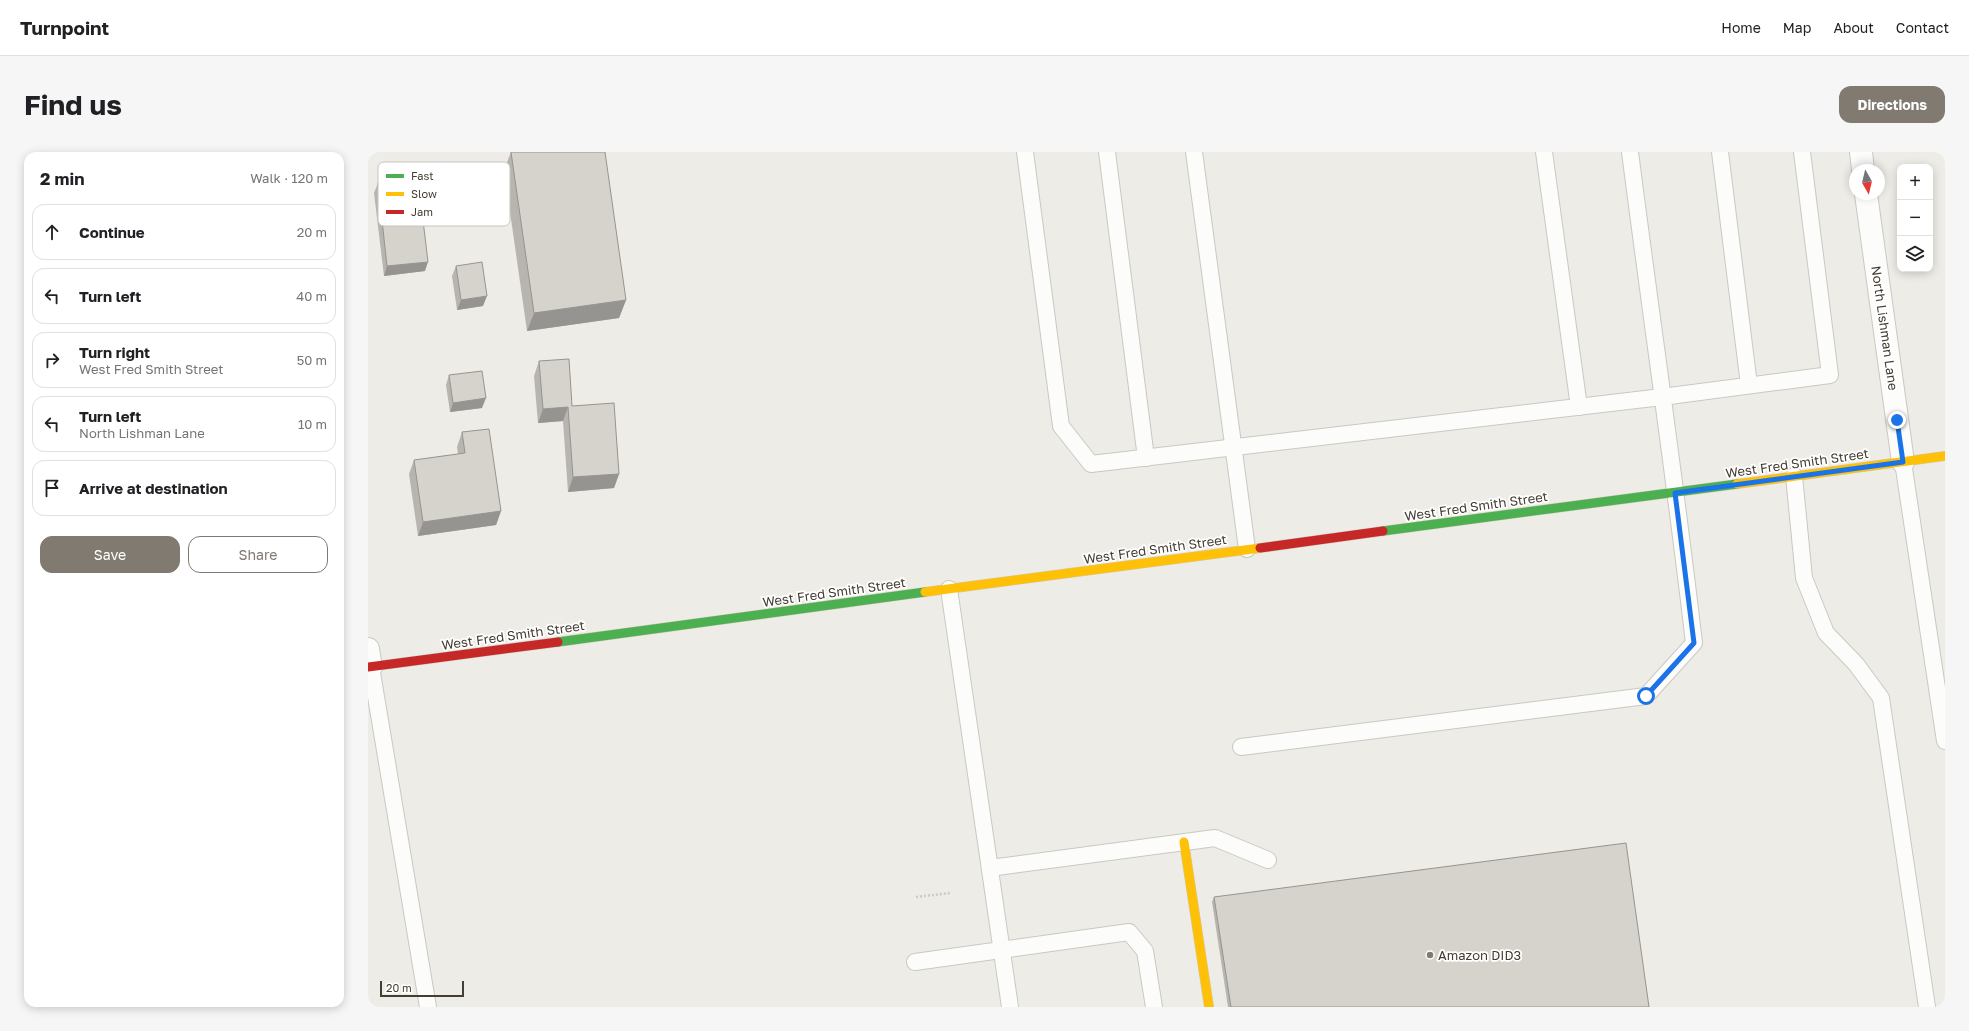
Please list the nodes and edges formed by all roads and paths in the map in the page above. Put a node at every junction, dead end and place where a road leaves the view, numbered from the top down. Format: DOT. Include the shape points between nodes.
graph roads {
  1 [pos="1025,152"];
  2 [pos="1107,152"];
  3 [pos="1194,152"];
  4 [pos="1544,152"];
  5 [pos="1630,152"];
  6 [pos="1720,152"];
  7 [pos="1802,152"];
  8 [pos="1861,152"];
  9 [pos="1862,164"];
  10 [pos="1867,200"];
  11 [pos="1749,385"];
  12 [pos="1662,397"];
  13 [pos="1579,407"];
  14 [pos="1234,448"];
  15 [pos="1945,456"];
  16 [pos="1146,458"];
  17 [pos="1903,462"];
  18 [pos="1794,476"];
  19 [pos="1675,493"];
  20 [pos="1247,550"];
  21 [pos="949,589"];
  22 [pos="369,661"];
  23 [pos="1945,741"];
  24 [pos="1241,747"];
  25 [pos="1184,842"];
  26 [pos="1268,860"];
  27 [pos="990,868"];
  28 [pos="950,892"];
  29 [pos="916,897"];
  30 [pos="1002,948"];
  31 [pos="915,962"];
  32 [pos="428,1007"];
  33 [pos="1010,1007"];
  34 [pos="1154,1007"];
  35 [pos="1209,1007"];
  36 [pos="1927,1007"];
  1 -- 16 [label="lane" via="1061,426 1091,464"];
  2 -- 16 [label="lane"];
  3 -- 14 [label="lane"];
  4 -- 13 [label="lane"];
  5 -- 12 [label="lane"];
  6 -- 11 [label="lane"];
  7 -- 11 [label="lane" via="1830,375"];
  8 -- 9 [label="street"];
  10 -- 17 [label="street, North Lishman Lane"];
  11 -- 12 [label="lane"];
  12 -- 13 [label="lane"];
  12 -- 19 [label="lane"];
  13 -- 14 [label="lane"];
  14 -- 16 [label="lane"];
  14 -- 20 [label="lane"];
  15 -- 17 [label="street, West Fred Smith Street"];
  17 -- 18 [label="street, West Fred Smith Street"];
  17 -- 23 [label="lane"];
  18 -- 19 [label="street, West Fred Smith Street"];
  18 -- 36 [label="lane" via="1804,578 1826,633 1856,664 1881,698"];
  19 -- 20 [label="street, West Fred Smith Street"];
  19 -- 24 [label="lane" via="1694,643 1646,696"];
  20 -- 21 [label="street, West Fred Smith Street"];
  21 -- 22 [label="street, West Fred Smith Street"];
  21 -- 27 [label="lane"];
  22 -- 32 [label="lane"];
  25 -- 26 [label="lane" via="1215,838"];
  25 -- 27 [label="lane"];
  25 -- 35 [label="street"];
  27 -- 30 [label="lane"];
  28 -- 29 [label="path"];
  30 -- 31 [label="lane"];
  30 -- 33 [label="lane"];
  30 -- 34 [label="lane" via="1129,932 1145,951"];
}
